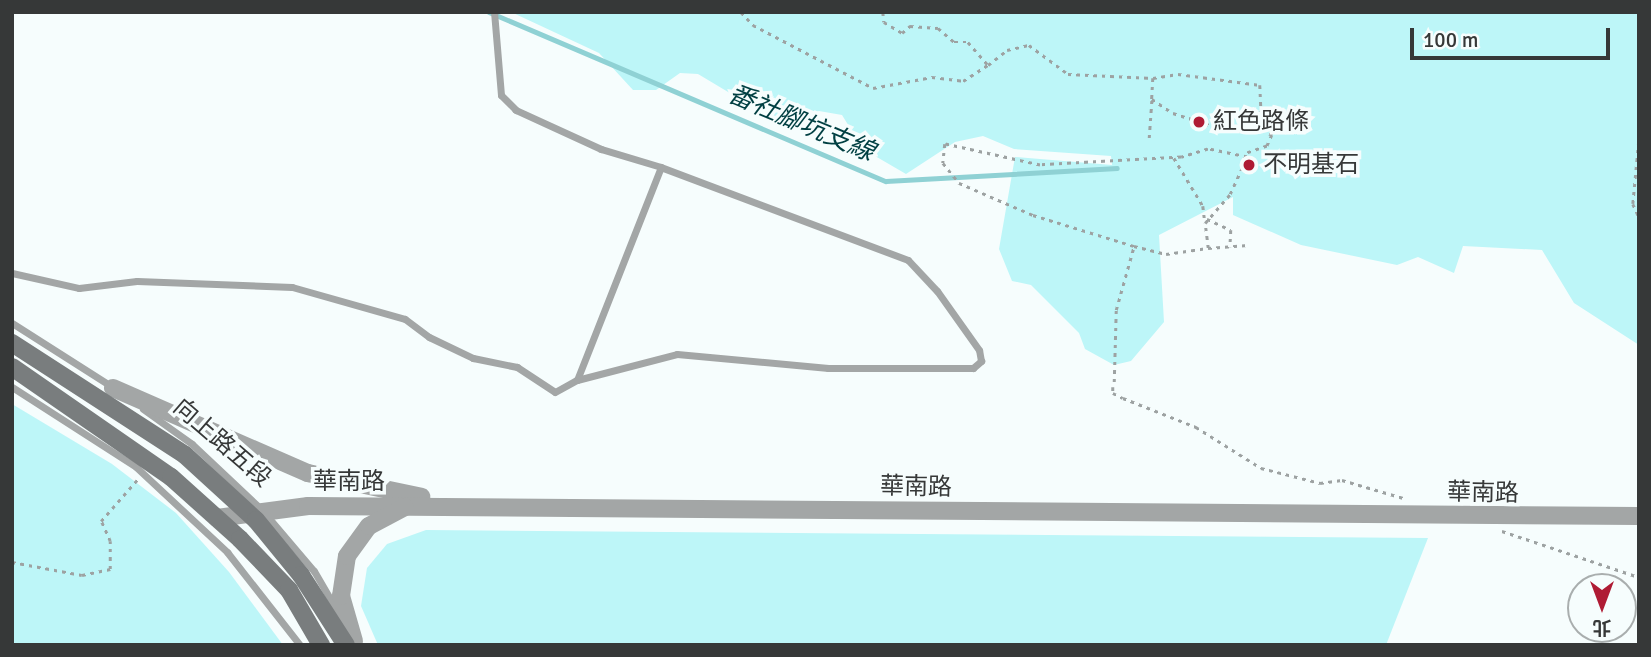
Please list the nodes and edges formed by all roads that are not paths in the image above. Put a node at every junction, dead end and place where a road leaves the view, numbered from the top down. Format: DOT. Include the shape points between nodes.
graph roads {
  1 [pos="494,12"];
  2 [pos="661,167"];
  3 [pos="12,273"];
  4 [pos="12,323"];
  5 [pos="12,343"];
  6 [pos="12,367"];
  7 [pos="577,380"];
  8 [pos="12,387"];
  9 [pos="113,388"];
  10 [pos="405,506"];
  11 [pos="484,507"];
  12 [pos="255,511"];
  13 [pos="1639,516"];
  14 [pos="216,518"];
  15 [pos="194,521"];
  16 [pos="352,644"];
  17 [pos="300,645"];
  18 [pos="321,645"];
  1 -- 2 [label="lane" via="501,95 516,110 601,149"];
  2 -- 7 [label="lane"];
  2 -- 7 [label="lane" via="908,260 937,291 979,350 981,361 974,368 828,368 677,354"];
  3 -- 7 [label="lane" via="79,288 136,281 292,287 405,319 429,337 473,358 517,367 555,392"];
  4 -- 9 [label="lane, 向上路五段"];
  5 -- 12 [label="main road, 向上路五段" via="184,455"];
  6 -- 14 [label="main road" via="171,477"];
  8 -- 15 [label="lane" via="149,480"];
  9 -- 11 [label="street" via="308,473"];
  9 -- 12 [label="lane, 向上路五段" via="192,443"];
  10 -- 11 [label="street, 華南路"];
  10 -- 12 [label="street, 華南路"];
  10 -- 16 [label="street" via="369,526 347,556 341,596"];
  11 -- 13 [label="street, 華南路"];
  12 -- 14 [label="street, 華南路"];
  12 -- 16 [label="main road, 向上路五段"];
  14 -- 15 [label="lane, 華南路"];
  14 -- 18 [label="main road" via="289,590"];
  15 -- 17 [label="lane" via="227,552"];
}
